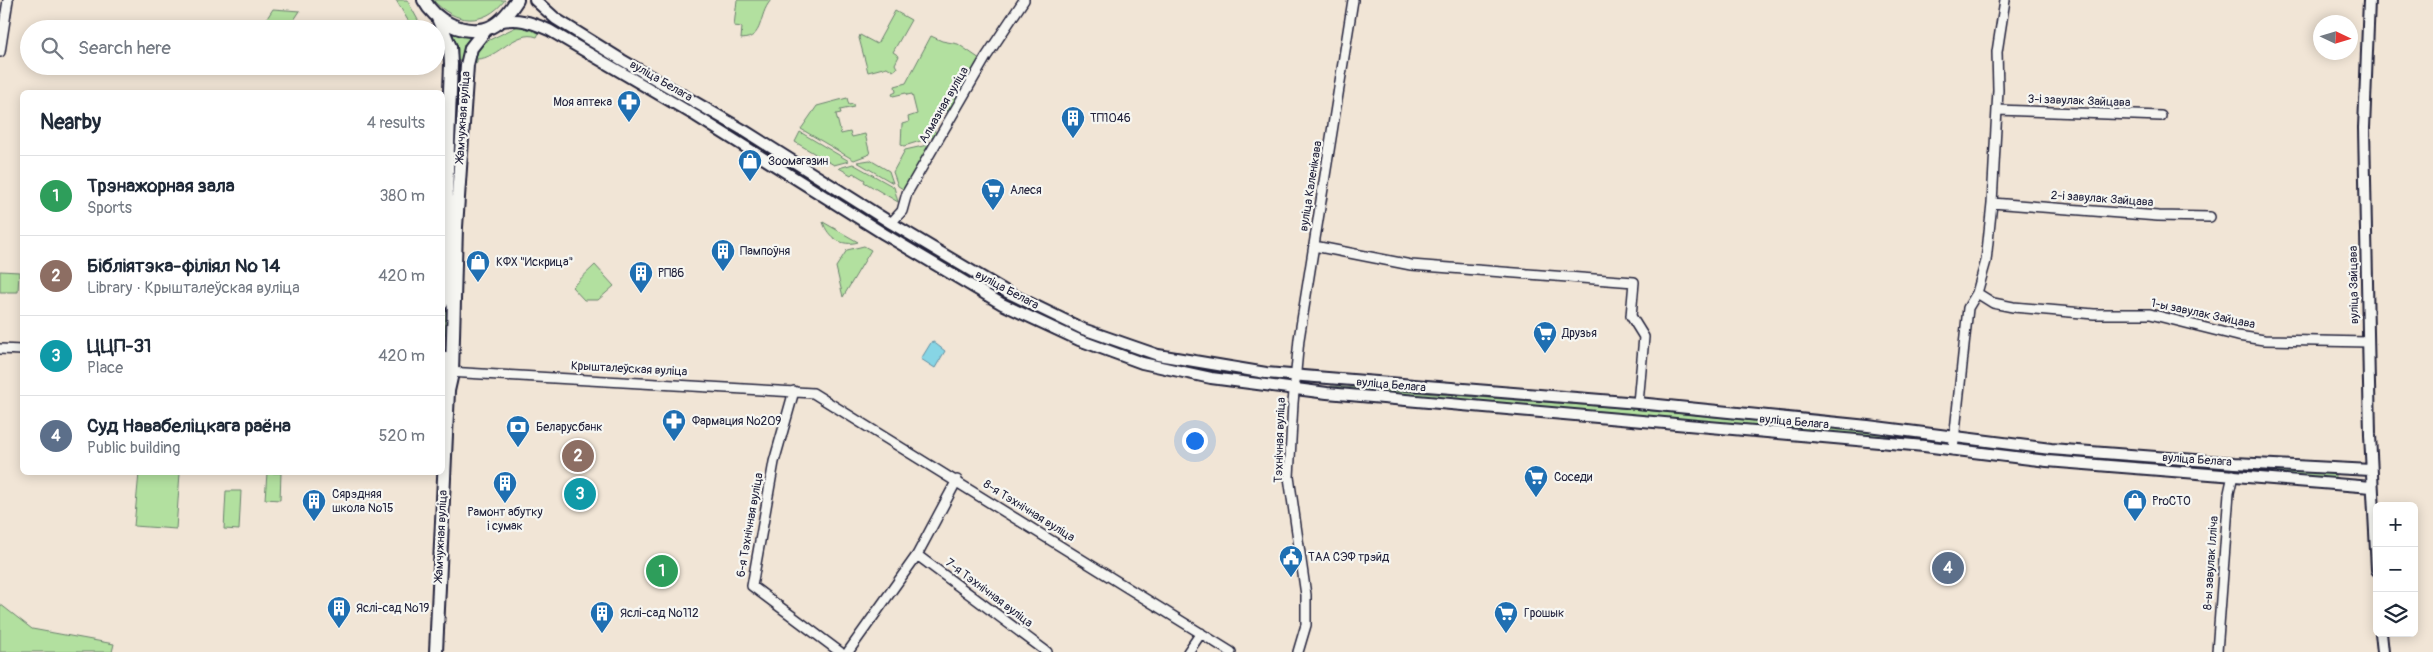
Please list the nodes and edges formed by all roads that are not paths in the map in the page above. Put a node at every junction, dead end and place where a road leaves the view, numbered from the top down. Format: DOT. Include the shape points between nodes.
graph roads {
  1 [pos="8,0"];
  2 [pos="424,0"];
  3 [pos="517,0"];
  4 [pos="535,0"];
  5 [pos="1024,0"];
  6 [pos="1353,0"];
  7 [pos="2006,0"];
  8 [pos="2370,0"];
  9 [pos="438,18"];
  10 [pos="442,20"];
  11 [pos="445,22"];
  12 [pos="497,22"];
  13 [pos="486,29"];
  14 [pos="445,35"];
  15 [pos="0,52"];
  16 [pos="1998,110"];
  17 [pos="2161,116"];
  18 [pos="1992,203"];
  19 [pos="2210,217"];
  20 [pos="445,223"];
  21 [pos="891,223"];
  22 [pos="1314,246"];
  23 [pos="1977,293"];
  24 [pos="2368,342"];
  25 [pos="0,349"];
  26 [pos="20,350"];
  27 [pos="446,372"];
  28 [pos="1296,376"];
  29 [pos="1295,390"];
  30 [pos="794,391"];
  31 [pos="813,393"];
  32 [pos="1638,403"];
  33 [pos="1954,437"];
  34 [pos="1953,450"];
  35 [pos="445,456"];
  36 [pos="2372,470"];
  37 [pos="444,475"];
  38 [pos="2233,475"];
  39 [pos="957,480"];
  40 [pos="2372,487"];
  41 [pos="2376,547"];
  42 [pos="917,555"];
  43 [pos="1201,633"];
  44 [pos="2382,637"];
  45 [pos="436,652"];
  46 [pos="840,652"];
  47 [pos="848,652"];
  48 [pos="1046,652"];
  49 [pos="1188,652"];
  50 [pos="1231,652"];
  51 [pos="1298,652"];
  52 [pos="2217,652"];
  53 [pos="2383,652"];
  1 -- 15 [label="street"];
  2 -- 9 [label="main road"];
  3 -- 12 [label="main road"];
  4 -- 21 [label="street, вуліца Белага" via="556,19"];
  5 -- 21 [label="street, Алмазная вуліца" via="986,57 907,193 902,211"];
  6 -- 22 [label="street, вуліца Каленікава"];
  7 -- 16 [label="street" via="1997,52"];
  8 -- 24 [label="street, вуліца Зайцава" via="2364,128"];
  9 -- 10 [label="main road"];
  11 -- 13 [label="main road" via="456,27"];
  12 -- 13 [label="main road"];
  12 -- 29 [label="street, вуліца Белага" via="529,21 548,30 696,116 987,295 1078,340 1142,363 1179,372"];
  13 -- 27 [label="main road, Жамчужная вуліца" via="471,48 467,65"];
  14 -- 20 [label="main road, Жамчужная вуліца" via="451,64"];
  16 -- 17 [label="street, 3-і завулак Зайцава"];
  16 -- 18 [label="street"];
  18 -- 19 [label="street, 2-і завулак Зайцава"];
  18 -- 23 [label="street" via="1986,261"];
  21 -- 28 [label="street, вуліца Белага" via="1007,292 1083,329 1158,355"];
  22 -- 28 [label="street, вуліца Каленікава"];
  22 -- 32 [label="street" via="1411,265 1634,282 1631,316 1643,332 1645,346"];
  23 -- 24 [label="street, 1-ы завулак Зайцава" via="1992,303 2013,307 2094,314 2150,314 2264,340"];
  23 -- 33 [label="street" via="1968,308"];
  24 -- 36 [label="street, вуліца Зайцава"];
  25 -- 26 [label="street"];
  27 -- 30 [label="street, Крышталеўская вуліца"];
  27 -- 35 [label="main road, Жамчужная вуліца"];
  28 -- 29 [label="street, Тэхнічная вуліца"];
  28 -- 32 [label="street, вуліца Белага"];
  29 -- 34 [label="street, вуліца Белага"];
  29 -- 51 [label="street, Тэхнічная вуліца" via="1289,477 1306,595 1306,625"];
  30 -- 31 [label="street, Крышталеўская вуліца"];
  30 -- 46 [label="street, 6-я Тэхнічная вуліца" via="774,462 752,586"];
  31 -- 39 [label="street, 8-я Тэхнічная вуліца"];
  32 -- 33 [label="street, вуліца Белага"];
  33 -- 34 [label="street"];
  33 -- 36 [label="street, вуліца Белага" via="2050,449"];
  34 -- 38 [label="street, вуліца Белага"];
  36 -- 40 [label="street, вуліца Зайцава"];
  37 -- 45 [label="main road, Жамчужная вуліца"];
  38 -- 40 [label="street, вуліца Белага"];
  38 -- 52 [label="street, 8-ы завулак Ілліча"];
  39 -- 42 [label="street"];
  39 -- 43 [label="street, 8-я Тэхнічная вуліца"];
  40 -- 41 [label="street, вуліца Зайцава"];
  42 -- 47 [label="street"];
  42 -- 48 [label="street, 7-я Тэхнічная вуліца"];
  43 -- 49 [label="street"];
  43 -- 50 [label="street, 8-я Тэхнічная вуліца"];
  44 -- 53 [label="street"];
}
